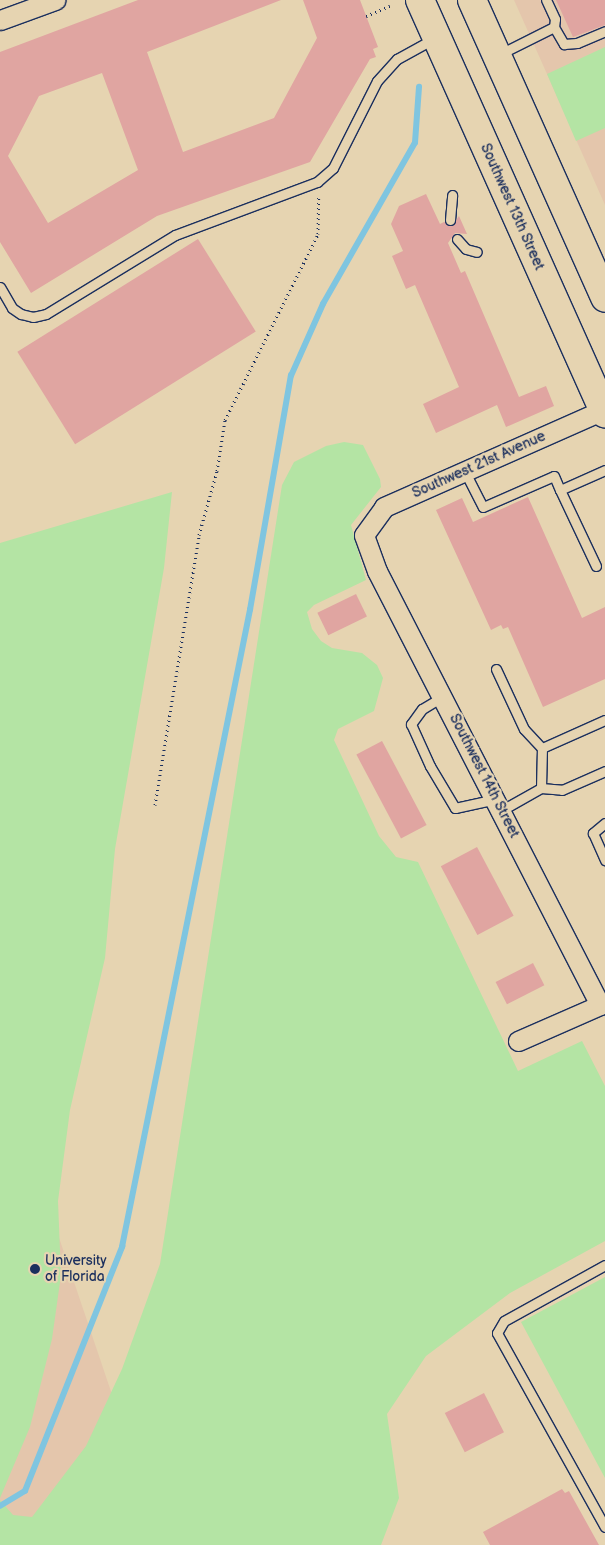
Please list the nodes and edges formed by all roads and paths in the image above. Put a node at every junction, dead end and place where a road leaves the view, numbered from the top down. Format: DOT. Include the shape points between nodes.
graph roads {
  1 [pos="55,0"];
  2 [pos="420,0"];
  3 [pos="472,0"];
  4 [pos="546,0"];
  5 [pos="390,6"];
  6 [pos="366,16"];
  7 [pos="0,20"];
  8 [pos="554,27"];
  9 [pos="605,31"];
  10 [pos="437,38"];
  11 [pos="497,56"];
  12 [pos="316,182"];
  13 [pos="452,195"];
  14 [pos="450,220"];
  15 [pos="458,239"];
  16 [pos="477,252"];
  17 [pos="0,287"];
  18 [pos="605,298"];
  19 [pos="604,411"];
  20 [pos="605,470"];
  21 [pos="465,472"];
  22 [pos="560,490"];
  23 [pos="364,535"];
  24 [pos="596,566"];
  25 [pos="496,669"];
  26 [pos="443,697"];
  27 [pos="605,720"];
  28 [pos="542,748"];
  29 [pos="605,771"];
  30 [pos="541,788"];
  31 [pos="499,804"];
  32 [pos="156,806"];
  33 [pos="605,823"];
  34 [pos="605,860"];
  35 [pos="602,1011"];
  36 [pos="518,1041"];
  37 [pos="605,1266"];
  38 [pos="605,1527"];
  1 -- 7 [label="street"];
  2 -- 10 [label="main road, Southwest 13th Street"];
  3 -- 11 [label="main road"];
  4 -- 8 [label="lane" via="555,20"];
  5 -- 6 [label="path"];
  8 -- 9 [label="lane" via="564,44 577,43"];
  8 -- 11 [label="lane"];
  10 -- 12 [label="lane" via="397,59 377,81 333,168"];
  10 -- 19 [label="main road, Southwest 13th Street"];
  11 -- 18 [label="main road"];
  12 -- 17 [label="lane" via="175,235 46,314 33,317 21,314 12,308"];
  12 -- 32 [label="path" via="320,200 318,234 225,420 200,535"];
  13 -- 14 [label="lane"];
  15 -- 16 [label="lane" via="466,248"];
  19 -- 21 [label="street, Southwest 21st Avenue"];
  20 -- 22 [label="lane"];
  21 -- 22 [label="lane" via="483,507 554,476"];
  21 -- 23 [label="street, Southwest 21st Avenue" via="384,507"];
  22 -- 24 [label="lane"];
  23 -- 26 [label="street, Southwest 14th Street" via="377,571"];
  25 -- 28 [label="lane" via="524,729"];
  26 -- 31 [label="street, Southwest 14th Street"];
  26 -- 31 [label="lane" via="422,709 412,724 430,766 455,808"];
  27 -- 28 [label="lane"];
  28 -- 30 [label="lane"];
  29 -- 30 [label="lane" via="562,790"];
  30 -- 31 [label="lane"];
  31 -- 35 [label="street, Southwest 14th Street"];
  33 -- 34 [label="lane" via="593,833"];
  35 -- 36 [label="street"];
  37 -- 38 [label="lane" via="504,1321 497,1333"];
}
